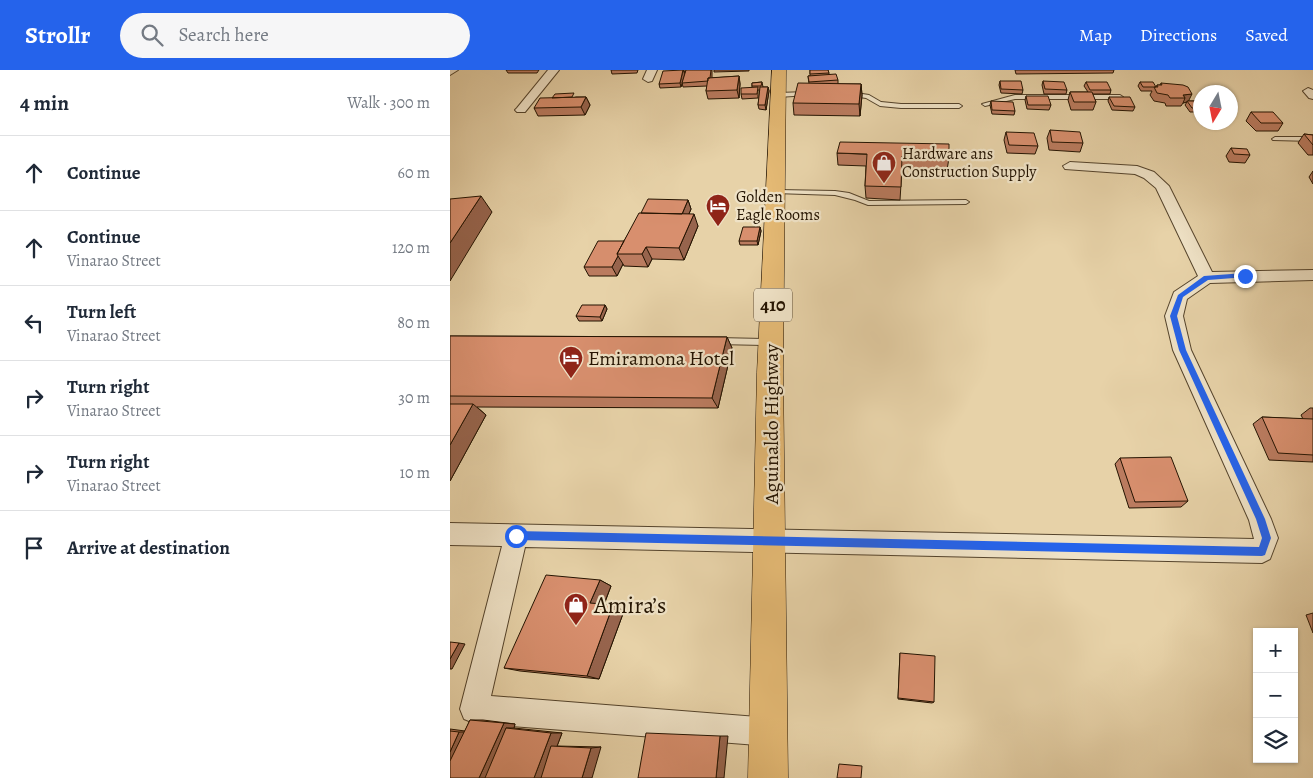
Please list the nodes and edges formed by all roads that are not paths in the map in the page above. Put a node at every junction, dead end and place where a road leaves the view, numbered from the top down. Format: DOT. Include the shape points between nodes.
graph roads {
  1 [pos="554,70"];
  2 [pos="779,70"];
  3 [pos="814,94"];
  4 [pos="840,94"];
  5 [pos="778,95"];
  6 [pos="1120,97"];
  7 [pos="985,104"];
  8 [pos="959,106"];
  9 [pos="522,110"];
  10 [pos="1275,139"];
  11 [pos="1313,139"];
  12 [pos="1070,166"];
  13 [pos="777,192"];
  14 [pos="966,202"];
  15 [pos="1313,275"];
  16 [pos="1207,278"];
  17 [pos="703,342"];
  18 [pos="772,342"];
  19 [pos="450,534"];
  20 [pos="516,536"];
  21 [pos="770,540"];
  22 [pos="769,732"];
  23 [pos="768,778"];
  1 -- 9 [label="street"];
  2 -- 5 [label="main road, Aguinaldo Highway / 410"];
  3 -- 5 [label="lane"];
  4 -- 8 [label="lane" via="862,95 880,104"];
  5 -- 13 [label="main road, Aguinaldo Highway / 410"];
  6 -- 7 [label="lane" via="1015,97"];
  10 -- 11 [label="lane"];
  12 -- 16 [label="street" via="1137,170 1149,175 1162,186"];
  13 -- 14 [label="lane" via="835,192 855,196 868,203"];
  13 -- 18 [label="main road, Aguinaldo Highway / 410"];
  15 -- 16 [label="street"];
  16 -- 21 [label="street" via="1180,296 1174,316 1182,350 1260,519 1266,538 1262,551"];
  17 -- 18 [label="lane"];
  18 -- 21 [label="main road, Aguinaldo Highway / 410"];
  19 -- 20 [label="street"];
  20 -- 21 [label="street"];
  20 -- 22 [label="street" via="474,709"];
  21 -- 22 [label="main road, Aguinaldo Highway / 410"];
  22 -- 23 [label="main road, Aguinaldo Highway / 410"];
}
